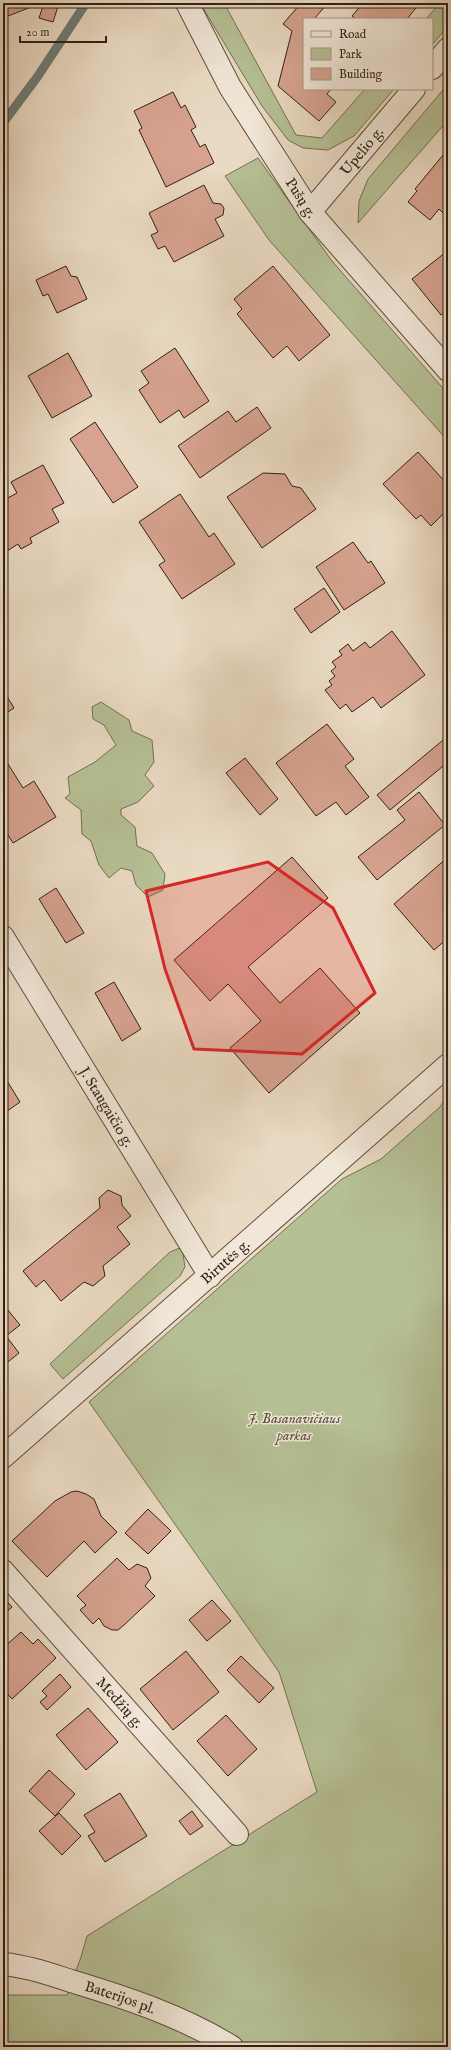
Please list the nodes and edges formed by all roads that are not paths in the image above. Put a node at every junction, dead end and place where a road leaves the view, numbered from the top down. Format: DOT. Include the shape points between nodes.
graph roads {
  1 [pos="187,3"];
  2 [pos="448,49"];
  3 [pos="433,67"];
  4 [pos="413,90"];
  5 [pos="310,212"];
  6 [pos="448,370"];
  7 [pos="3,937"];
  8 [pos="448,1065"];
  9 [pos="210,1276"];
  10 [pos="3,1457"];
  11 [pos="3,1571"];
  12 [pos="237,1834"];
  13 [pos="3,1964"];
  14 [pos="232,2047"];
  1 -- 5 [label="street, Pušų g." via="230,87"];
  2 -- 3 [label="street"];
  4 -- 5 [label="street, Upelio g."];
  5 -- 6 [label="street, Pušų g."];
  7 -- 9 [label="street, J. Staugaičio g."];
  8 -- 9 [label="street, Birutės g."];
  9 -- 10 [label="street, Birutės g."];
  11 -- 12 [label="street, Medžių g."];
  13 -- 14 [label="street, Baterijos pl." via="31,1969 130,1998 182,2020"];
}
